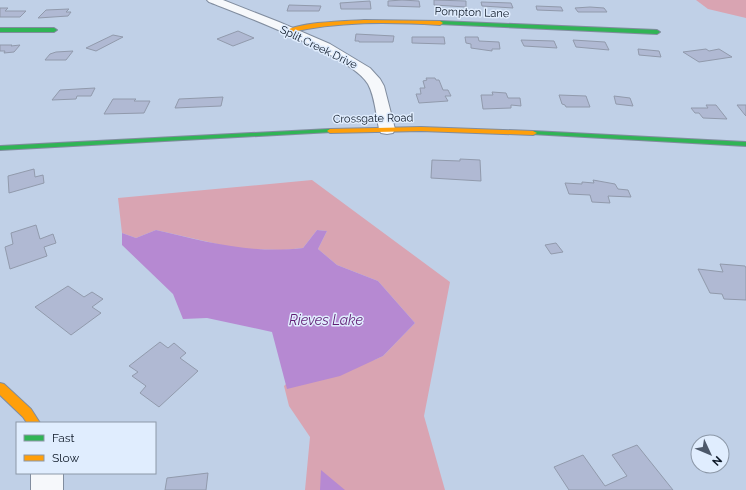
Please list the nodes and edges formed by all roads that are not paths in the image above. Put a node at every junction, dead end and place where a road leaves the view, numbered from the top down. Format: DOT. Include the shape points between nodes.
graph roads {
  1 [pos="213,0"];
  2 [pos="0,30"];
  3 [pos="54,30"];
  4 [pos="288,31"];
  5 [pos="657,32"];
  6 [pos="387,129"];
  7 [pos="746,144"];
  8 [pos="0,148"];
  9 [pos="0,388"];
  10 [pos="33,422"];
  11 [pos="47,474"];
  12 [pos="47,490"];
  1 -- 4 [label="street, Split Creek Drive"];
  2 -- 3 [label="street"];
  4 -- 5 [label="street, Pompton Lane" via="328,22 359,21"];
  4 -- 6 [label="street, Split Creek Drive" via="333,52 367,72 375,83"];
  6 -- 7 [label="street, Crossgate Road" via="491,131"];
  6 -- 8 [label="street, Crossgate Road"];
  9 -- 10 [label="street"];
  11 -- 12 [label="street"];
}
